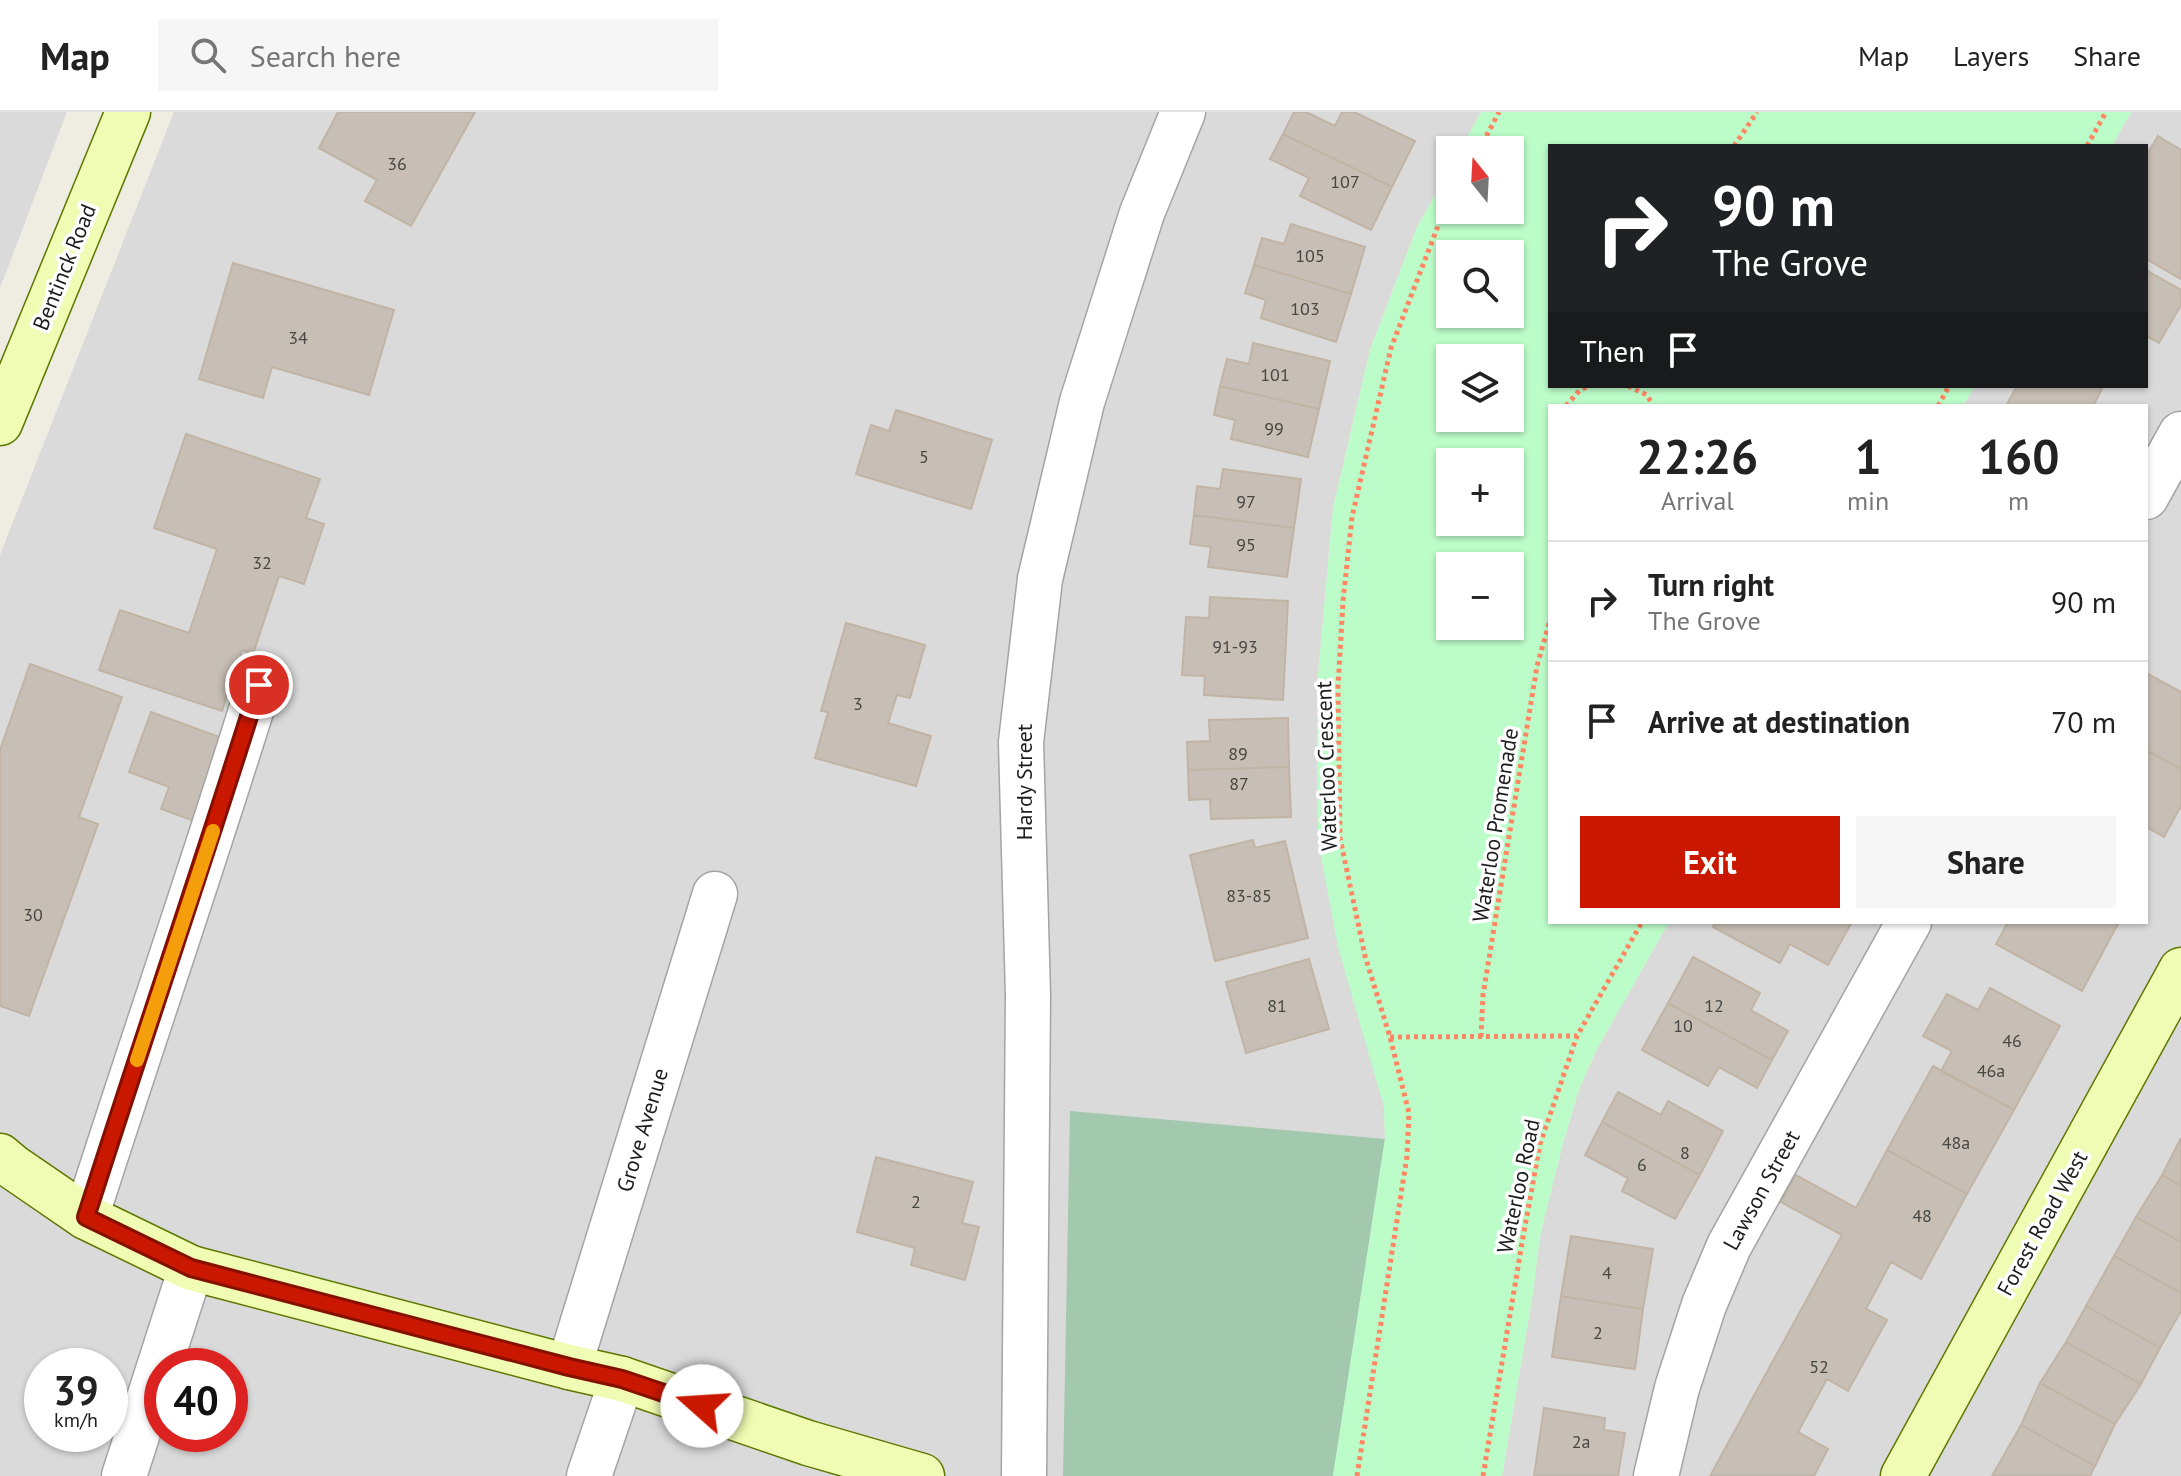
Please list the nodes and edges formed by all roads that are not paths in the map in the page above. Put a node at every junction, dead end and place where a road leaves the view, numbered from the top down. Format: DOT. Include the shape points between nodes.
graph roads {
  1 [pos="128,112"];
  2 [pos="1183,112"];
  3 [pos="0,423"];
  4 [pos="2181,434"];
  5 [pos="2148,493"];
  6 [pos="259,685"];
  7 [pos="715,894"];
  8 [pos="1908,924"];
  9 [pos="2181,970"];
  10 [pos="0,1156"];
  11 [pos="86,1217"];
  12 [pos="191,1268"];
  13 [pos="569,1367"];
  14 [pos="622,1379"];
  15 [pos="124,1476"];
  16 [pos="589,1476"];
  17 [pos="922,1476"];
  18 [pos="1024,1476"];
  19 [pos="1656,1476"];
  20 [pos="1903,1476"];
  1 -- 3 [label="street, Bentinck Road"];
  2 -- 18 [label="street, Hardy Street" via="1142,213 1082,402 1040,579 1021,742 1028,995"];
  4 -- 5 [label="street"];
  6 -- 11 [label="street"];
  7 -- 13 [label="street, Grove Avenue"];
  8 -- 19 [label="street, Lawson Street" via="1729,1246 1681,1374"];
  9 -- 20 [label="street, Forest Road West"];
  10 -- 11 [label="street"];
  11 -- 12 [label="street"];
  12 -- 13 [label="street"];
  12 -- 15 [label="street"];
  13 -- 14 [label="street"];
  14 -- 16 [label="street"];
  14 -- 17 [label="street"];
}
